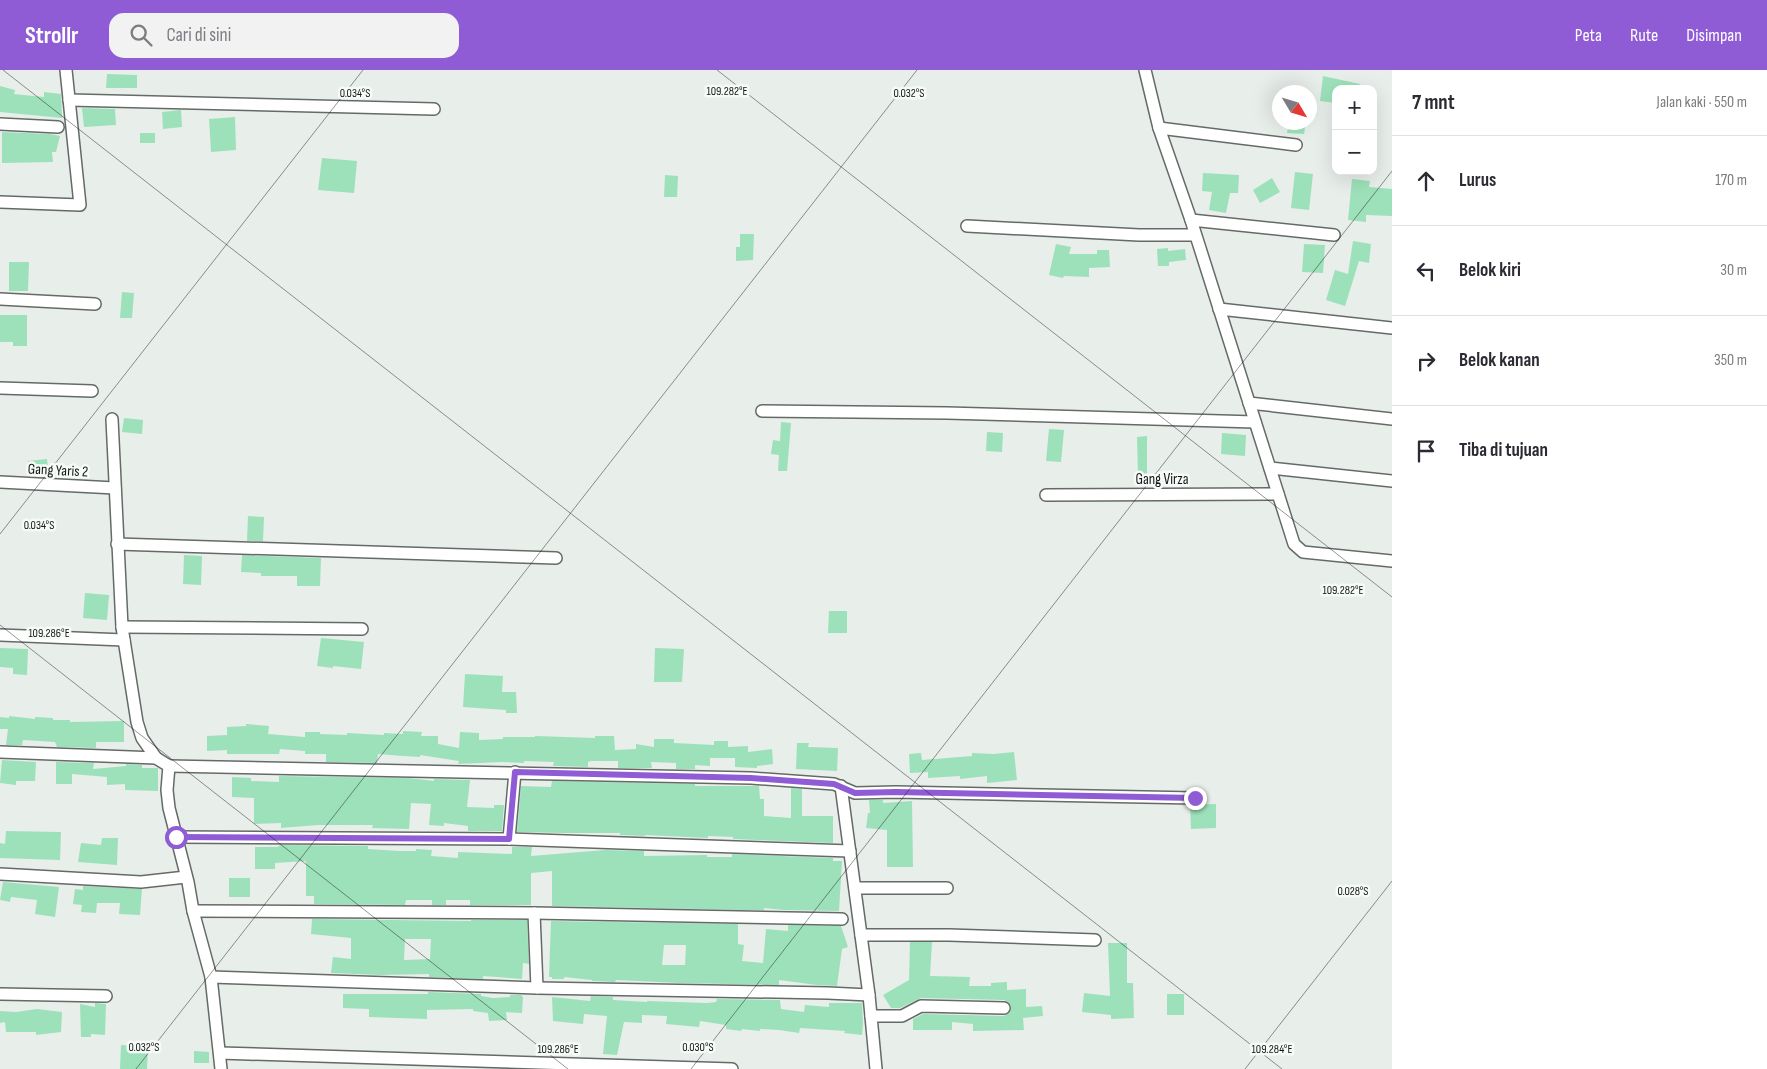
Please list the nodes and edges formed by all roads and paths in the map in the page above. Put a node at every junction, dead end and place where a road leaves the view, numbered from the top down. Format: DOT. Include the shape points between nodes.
graph roads {
  1 [pos="66,70"];
  2 [pos="1144,70"];
  3 [pos="69,100"];
  4 [pos="434,109"];
  5 [pos="0,124"];
  6 [pos="58,127"];
  7 [pos="1159,128"];
  8 [pos="1296,145"];
  9 [pos="0,202"];
  10 [pos="1191,220"];
  11 [pos="967,226"];
  12 [pos="1195,235"];
  13 [pos="1334,235"];
  14 [pos="0,299"];
  15 [pos="95,304"];
  16 [pos="1219,309"];
  17 [pos="1392,328"];
  18 [pos="0,388"];
  19 [pos="92,392"];
  20 [pos="1248,403"];
  21 [pos="762,411"];
  22 [pos="112,419"];
  23 [pos="1392,419"];
  24 [pos="1255,422"];
  25 [pos="1270,468"];
  26 [pos="1392,481"];
  27 [pos="0,482"];
  28 [pos="115,488"];
  29 [pos="1278,494"];
  30 [pos="1046,495"];
  31 [pos="117,544"];
  32 [pos="556,558"];
  33 [pos="1392,561"];
  34 [pos="122,627"];
  35 [pos="362,629"];
  36 [pos="0,635"];
  37 [pos="124,640"];
  38 [pos="0,752"];
  39 [pos="156,758"];
  40 [pos="169,766"];
  41 [pos="515,772"];
  42 [pos="840,786"];
  43 [pos="1195,798"];
  44 [pos="176,837"];
  45 [pos="509,839"];
  46 [pos="850,851"];
  47 [pos="0,874"];
  48 [pos="186,877"];
  49 [pos="855,888"];
  50 [pos="947,888"];
  51 [pos="192,911"];
  52 [pos="534,913"];
  53 [pos="842,919"];
  54 [pos="861,935"];
  55 [pos="1095,940"];
  56 [pos="211,976"];
  57 [pos="537,988"];
  58 [pos="0,994"];
  59 [pos="869,995"];
  60 [pos="106,996"];
  61 [pos="1004,1008"];
  62 [pos="871,1016"];
  63 [pos="220,1053"];
  64 [pos="221,1069"];
  65 [pos="732,1069"];
  66 [pos="876,1069"];
  1 -- 3 [label="street"];
  2 -- 7 [label="street"];
  3 -- 4 [label="street"];
  3 -- 9 [label="street" via="80,205"];
  5 -- 6 [label="street"];
  7 -- 8 [label="street"];
  7 -- 10 [label="street"];
  10 -- 12 [label="street"];
  10 -- 13 [label="street"];
  11 -- 12 [label="street"];
  12 -- 16 [label="street"];
  14 -- 15 [label="street"];
  16 -- 17 [label="street"];
  16 -- 20 [label="street"];
  18 -- 19 [label="street"];
  20 -- 23 [label="street"];
  20 -- 24 [label="street"];
  21 -- 24 [label="street"];
  22 -- 28 [label="street"];
  24 -- 25 [label="street"];
  25 -- 26 [label="street"];
  25 -- 29 [label="street"];
  27 -- 28 [label="street, Gang Yaris 2"];
  28 -- 31 [label="street"];
  29 -- 30 [label="street, Gang Virza"];
  29 -- 33 [label="street" via="1294,544 1300,550"];
  31 -- 32 [label="street"];
  31 -- 34 [label="street"];
  34 -- 35 [label="street"];
  34 -- 37 [label="street"];
  36 -- 37 [label="street"];
  37 -- 39 [label="street" via="137,722 142,738"];
  38 -- 39 [label="street"];
  39 -- 40 [label="street"];
  40 -- 41 [label="street"];
  40 -- 44 [label="street" via="167,790"];
  41 -- 42 [label="street" via="751,778"];
  41 -- 45 [label="street"];
  42 -- 43 [label="street" via="855,793"];
  42 -- 46 [label="street"];
  44 -- 45 [label="street"];
  44 -- 48 [label="street"];
  45 -- 46 [label="street"];
  46 -- 49 [label="street"];
  47 -- 48 [label="street" via="141,882"];
  48 -- 51 [label="street"];
  49 -- 50 [label="street"];
  49 -- 54 [label="street"];
  51 -- 52 [label="street"];
  51 -- 56 [label="street"];
  52 -- 53 [label="street"];
  52 -- 57 [label="street"];
  54 -- 55 [label="street"];
  54 -- 59 [label="street"];
  56 -- 57 [label="street"];
  56 -- 63 [label="street"];
  57 -- 59 [label="street"];
  58 -- 60 [label="street"];
  59 -- 62 [label="street"];
  61 -- 62 [label="street" via="921,1006 902,1016"];
  62 -- 66 [label="street"];
  63 -- 64 [label="street"];
  63 -- 65 [label="street"];
}
